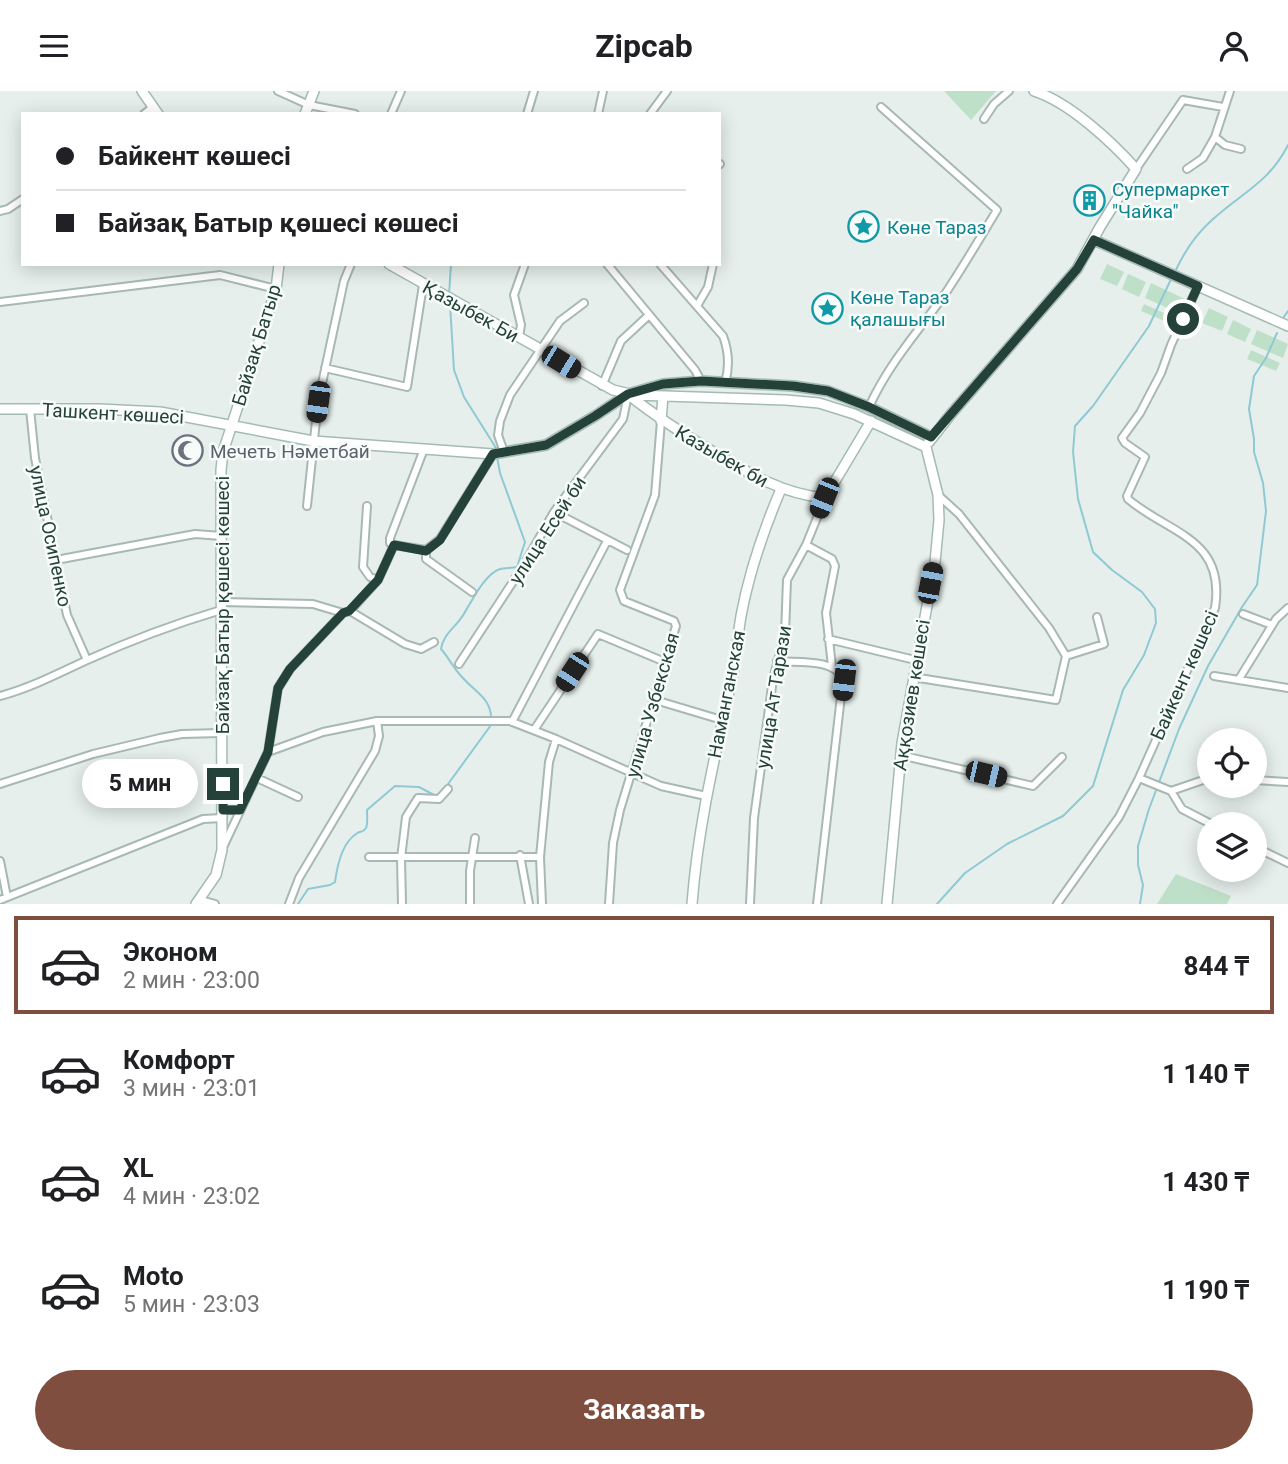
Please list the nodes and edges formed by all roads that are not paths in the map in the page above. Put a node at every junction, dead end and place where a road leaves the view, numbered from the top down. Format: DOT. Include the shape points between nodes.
graph roads {
  1 [pos="142,91"];
  2 [pos="278,91"];
  3 [pos="314,91"];
  4 [pos="401,91"];
  5 [pos="534,91"];
  6 [pos="603,91"];
  7 [pos="667,91"];
  8 [pos="1009,91"];
  9 [pos="1034,91"];
  10 [pos="1181,91"];
  11 [pos="1230,91"];
  12 [pos="1183,100"];
  13 [pos="881,107"];
  14 [pos="1223,107"];
  15 [pos="307,109"];
  16 [pos="156,111"];
  17 [pos="336,112"];
  18 [pos="392,112"];
  19 [pos="528,112"];
  20 [pos="598,112"];
  21 [pos="651,112"];
  22 [pos="984,119"];
  23 [pos="1215,137"];
  24 [pos="1241,149"];
  25 [pos="1136,169"];
  26 [pos="1187,169"];
  27 [pos="21,200"];
  28 [pos="0,211"];
  29 [pos="1094,240"];
  30 [pos="279,266"];
  31 [pos="350,266"];
  32 [pos="392,266"];
  33 [pos="523,266"];
  34 [pos="609,266"];
  35 [pos="662,266"];
  36 [pos="713,266"];
  37 [pos="423,285"];
  38 [pos="1198,286"];
  39 [pos="276,289"];
  40 [pos="0,303"];
  41 [pos="584,303"];
  42 [pos="697,306"];
  43 [pos="649,315"];
  44 [pos="1288,326"];
  45 [pos="519,337"];
  46 [pos="539,349"];
  47 [pos="325,368"];
  48 [pos="701,381"];
  49 [pos="725,383"];
  50 [pos="787,385"];
  51 [pos="602,386"];
  52 [pos="628,394"];
  53 [pos="663,396"];
  54 [pos="786,400"];
  55 [pos="869,407"];
  56 [pos="0,409"];
  57 [pos="30,409"];
  58 [pos="661,421"];
  59 [pos="871,421"];
  60 [pos="231,426"];
  61 [pos="931,437"];
  62 [pos="313,441"];
  63 [pos="926,447"];
  64 [pos="424,449"];
  65 [pos="503,452"];
  66 [pos="493,454"];
  67 [pos="780,489"];
  68 [pos="938,495"];
  69 [pos="824,498"];
  70 [pos="307,506"];
  71 [pos="366,506"];
  72 [pos="554,512"];
  73 [pos="222,536"];
  74 [pos="607,541"];
  75 [pos="394,545"];
  76 [pos="806,545"];
  77 [pos="627,550"];
  78 [pos="426,551"];
  79 [pos="56,560"];
  80 [pos="378,580"];
  81 [pos="472,592"];
  82 [pos="221,606"];
  83 [pos="1288,608"];
  84 [pos="346,612"];
  85 [pos="1242,614"];
  86 [pos="1097,617"];
  87 [pos="1272,625"];
  88 [pos="828,639"];
  89 [pos="434,642"];
  90 [pos="1066,656"];
  91 [pos="87,660"];
  92 [pos="915,660"];
  93 [pos="777,661"];
  94 [pos="666,662"];
  95 [pos="459,664"];
  96 [pos="832,666"];
  97 [pos="1214,676"];
  98 [pos="913,677"];
  99 [pos="1239,679"];
  100 [pos="1288,688"];
  101 [pos="0,696"];
  102 [pos="655,700"];
  103 [pos="722,720"];
  104 [pos="376,721"];
  105 [pos="512,722"];
  106 [pos="534,730"];
  107 [pos="221,733"];
  108 [pos="556,739"];
  109 [pos="268,752"];
  110 [pos="900,755"];
  111 [pos="1062,757"];
  112 [pos="632,775"];
  113 [pos="257,778"];
  114 [pos="1139,778"];
  115 [pos="1267,781"];
  116 [pos="1197,782"];
  117 [pos="1288,782"];
  118 [pos="0,784"];
  119 [pos="449,789"];
  120 [pos="1171,791"];
  121 [pos="706,796"];
  122 [pos="298,797"];
  123 [pos="240,810"];
  124 [pos="223,814"];
  125 [pos="1197,817"];
  126 [pos="475,838"];
  127 [pos="222,850"];
  128 [pos="1267,853"];
  129 [pos="520,855"];
  130 [pos="369,857"];
  131 [pos="471,857"];
  132 [pos="540,857"];
  133 [pos="401,858"];
  134 [pos="0,861"];
  135 [pos="1288,863"];
  136 [pos="3,898"];
  137 [pos="198,902"];
  138 [pos="215,904"];
  139 [pos="289,904"];
  140 [pos="402,904"];
  141 [pos="470,904"];
  142 [pos="529,904"];
  143 [pos="542,904"];
  144 [pos="609,904"];
  145 [pos="692,904"];
  146 [pos="750,904"];
  147 [pos="817,904"];
  148 [pos="887,904"];
  149 [pos="1057,904"];
  1 -- 16 [label="main road"];
  2 -- 15 [label="street"];
  3 -- 15 [label="main road"];
  4 -- 18 [label="street"];
  5 -- 19 [label="street"];
  6 -- 20 [label="street"];
  7 -- 21 [label="street"];
  8 -- 22 [label="street"];
  9 -- 25 [label="main road" via="1072,111"];
  10 -- 12 [label="street"];
  11 -- 14 [label="street"];
  12 -- 14 [label="street"];
  12 -- 25 [label="street"];
  13 -- 55 [label="street" via="998,210 944,295 888,370"];
  14 -- 23 [label="street"];
  15 -- 17 [label="street"];
  23 -- 24 [label="street"];
  23 -- 26 [label="street" via="1203,159"];
  25 -- 29 [label="main road"];
  27 -- 28 [label="street"];
  29 -- 38 [label="main road"];
  29 -- 61 [label="main road" via="1077,269"];
  30 -- 39 [label="main road, Байзақ Батыр"];
  31 -- 47 [label="street"];
  32 -- 37 [label="main road, Қазыбек Би"];
  33 -- 45 [label="street" via="514,295"];
  34 -- 43 [label="street"];
  35 -- 42 [label="street"];
  36 -- 42 [label="street"];
  37 -- 45 [label="main road, Қазыбек Би"];
  37 -- 47 [label="street" via="407,387"];
  38 -- 44 [label="main road"];
  38 -- 114 [label="street, Байкент көшесі" via="1161,373 1122,437 1145,457 1128,499 1206,553 1216,599"];
  39 -- 40 [label="street" via="220,275"];
  39 -- 60 [label="main road, Байзақ Батыр"];
  41 -- 46 [label="street" via="560,321"];
  42 -- 49 [label="street" via="728,347"];
  43 -- 48 [label="street"];
  43 -- 51 [label="street" via="621,341"];
  45 -- 46 [label="main road, Қазыбек Би"];
  46 -- 51 [label="main road, Қазыбек Би"];
  46 -- 65 [label="street" via="510,395 500,421"];
  47 -- 62 [label="street"];
  48 -- 49 [label="main road, Ташкент көшесі"];
  48 -- 52 [label="main road, Ташкент көшесі" via="663,384"];
  49 -- 50 [label="main road, Ташкент көшесі"];
  50 -- 54 [label="main road"];
  50 -- 55 [label="main road, Ташкент көшесі" via="828,391"];
  51 -- 52 [label="main road, Қазыбек Би"];
  52 -- 53 [label="main road"];
  52 -- 58 [label="main road, Казыбек би"];
  52 -- 65 [label="main road, Ташкент көшесі" via="546,445"];
  52 -- 72 [label="street, улица Есей би" via="623,419"];
  53 -- 54 [label="main road"];
  53 -- 58 [label="main road, Казыбек би"];
  54 -- 59 [label="main road" via="819,403"];
  55 -- 61 [label="main road, Ташкент көшесі"];
  56 -- 57 [label="main road, Ташкент көшесі"];
  57 -- 60 [label="main road, Ташкент көшесі" via="160,412"];
  57 -- 79 [label="street, улица Осипенко"];
  58 -- 67 [label="main road, Казыбек би"];
  58 -- 94 [label="street, улица Узбекская" via="655,495 620,590 624,601 674,621"];
  59 -- 63 [label="main road"];
  59 -- 69 [label="main road"];
  60 -- 62 [label="main road, Ташкент көшесі"];
  60 -- 73 [label="main road, Байзақ Батыр қөшесі көшесі" via="221,470"];
  61 -- 63 [label="main road"];
  62 -- 64 [label="main road, Ташкент көшесі"];
  62 -- 70 [label="street"];
  63 -- 68 [label="main road, Аққозиев көшесі"];
  64 -- 66 [label="main road, Ташкент көшесі"];
  64 -- 75 [label="street" via="390,538"];
  65 -- 66 [label="main road, Ташкент көшесі"];
  66 -- 78 [label="street" via="440,540"];
  67 -- 69 [label="main road, Казыбек би"];
  67 -- 103 [label="main road, Наманганская" via="741,615"];
  68 -- 90 [label="street" via="959,514"];
  68 -- 92 [label="main road, Аққозиев көшесі" via="935,562"];
  69 -- 76 [label="street, улица Ат Тарази"];
  71 -- 80 [label="street" via="363,567"];
  72 -- 74 [label="street"];
  72 -- 95 [label="street, улица Есей би"];
  73 -- 79 [label="street" via="195,534"];
  73 -- 82 [label="main road, Байзақ Батыр қөшесі көшесі"];
  74 -- 77 [label="street"];
  74 -- 105 [label="street"];
  75 -- 78 [label="street"];
  75 -- 80 [label="street"];
  76 -- 88 [label="street" via="832,559 835,566 826,613"];
  76 -- 93 [label="street, улица Ат Тарази" via="787,580 785,634"];
  78 -- 81 [label="street" via="426,559"];
  79 -- 91 [label="street, улица Осипенко" via="67,615"];
  80 -- 84 [label="street"];
  82 -- 84 [label="street" via="313,604"];
  82 -- 91 [label="street"];
  82 -- 107 [label="main road, Байзақ Батыр қөшесі көшесі"];
  83 -- 87 [label="street"];
  84 -- 89 [label="street" via="405,645 421,649"];
  84 -- 109 [label="street" via="290,669 278,688"];
  85 -- 87 [label="street"];
  86 -- 90 [label="street" via="1104,644"];
  87 -- 99 [label="street"];
  88 -- 92 [label="street"];
  88 -- 96 [label="street"];
  90 -- 98 [label="street" via="1056,700"];
  91 -- 101 [label="street"];
  92 -- 98 [label="main road, Аққозиев көшесі"];
  93 -- 96 [label="street"];
  93 -- 146 [label="street, улица Ат Тарази" via="754,818"];
  94 -- 102 [label="street, улица Узбекская"];
  94 -- 106 [label="street" via="598,634"];
  96 -- 147 [label="street" via="844,680"];
  97 -- 99 [label="street"];
  98 -- 110 [label="main road, Аққозиев көшесі"];
  99 -- 100 [label="street"];
  102 -- 103 [label="street"];
  102 -- 112 [label="street, улица Узбекская"];
  103 -- 121 [label="main road, Наманганская"];
  104 -- 105 [label="street"];
  104 -- 109 [label="street" via="323,732"];
  104 -- 139 [label="street" via="379,737 375,751 299,878"];
  105 -- 106 [label="street"];
  106 -- 108 [label="street"];
  107 -- 118 [label="street" via="160,738"];
  107 -- 124 [label="main road, Байзақ Батыр қөшесі көшесі"];
  108 -- 112 [label="street"];
  108 -- 132 [label="street" via="549,762"];
  109 -- 113 [label="street"];
  110 -- 111 [label="street" via="1033,786"];
  110 -- 148 [label="main road, Аққозиев көшесі"];
  112 -- 121 [label="street"];
  112 -- 144 [label="street, улица Узбекская" via="613,843"];
  113 -- 122 [label="street"];
  113 -- 123 [label="street"];
  114 -- 120 [label="street"];
  114 -- 149 [label="street, Байкент көшесі" via="1119,817"];
  115 -- 117 [label="street"];
  116 -- 120 [label="street"];
  119 -- 133 [label="street" via="439,799 418,798 406,817"];
  120 -- 125 [label="street" via="1182,809"];
  121 -- 145 [label="main road, Наманганская"];
  123 -- 124 [label="street"];
  123 -- 127 [label="street"];
  124 -- 127 [label="main road, Байзақ Батыр қөшесі көшесі"];
  124 -- 136 [label="street"];
  126 -- 131 [label="street"];
  127 -- 137 [label="main road, Байзақ Батыр қөшесі көшесі" via="216,875"];
  128 -- 135 [label="street"];
  129 -- 131 [label="street"];
  129 -- 132 [label="street"];
  129 -- 142 [label="street"];
  130 -- 133 [label="street"];
  131 -- 133 [label="street"];
  131 -- 141 [label="street"];
  132 -- 143 [label="street"];
  133 -- 140 [label="street"];
  134 -- 136 [label="street"];
  137 -- 138 [label="street"];
}
